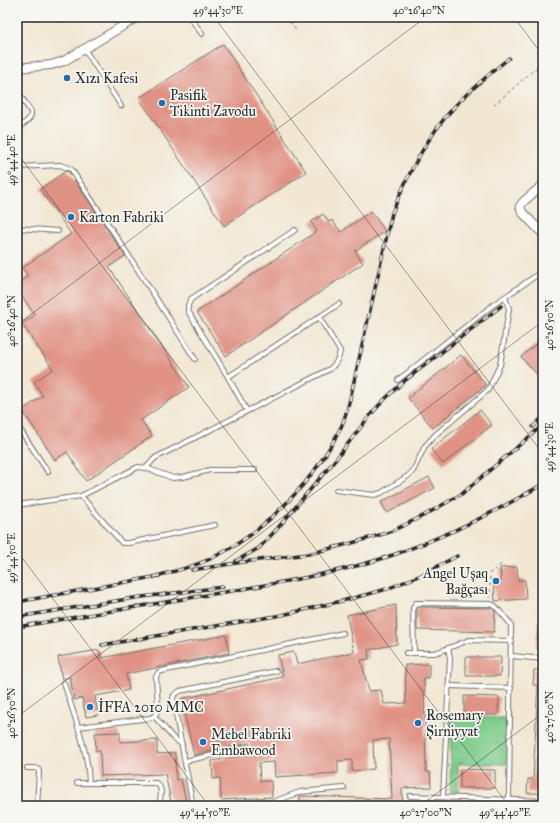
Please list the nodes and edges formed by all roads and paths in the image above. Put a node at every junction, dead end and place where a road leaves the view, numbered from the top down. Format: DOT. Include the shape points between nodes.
graph roads {
  1 [pos="138,17"];
  2 [pos="190,17"];
  3 [pos="287,17"];
  4 [pos="296,30"];
  5 [pos="202,34"];
  6 [pos="85,50"];
  7 [pos="543,62"];
  8 [pos="17,68"];
  9 [pos="20,95"];
  10 [pos="494,105"];
  11 [pos="121,106"];
  12 [pos="17,128"];
  13 [pos="17,143"];
  14 [pos="18,167"];
  15 [pos="17,180"];
  16 [pos="543,185"];
  17 [pos="17,228"];
  18 [pos="295,230"];
  19 [pos="58,231"];
  20 [pos="543,234"];
  21 [pos="543,271"];
  22 [pos="505,297"];
  23 [pos="339,304"];
  24 [pos="319,317"];
  25 [pos="195,359"];
  26 [pos="228,377"];
  27 [pos="398,380"];
  28 [pos="247,411"];
  29 [pos="17,425"];
  30 [pos="146,468"];
  31 [pos="255,470"];
  32 [pos="48,472"];
  33 [pos="336,490"];
  34 [pos="81,496"];
  35 [pos="17,505"];
  36 [pos="214,525"];
  37 [pos="503,563"];
  38 [pos="491,604"];
  39 [pos="343,633"];
  40 [pos="512,641"];
  41 [pos="448,648"];
  42 [pos="406,653"];
  43 [pos="414,653"];
  44 [pos="512,656"];
  45 [pos="543,659"];
  46 [pos="276,671"];
  47 [pos="64,683"];
  48 [pos="449,686"];
  49 [pos="511,688"];
  50 [pos="154,716"];
  51 [pos="78,727"];
  52 [pos="182,744"];
  53 [pos="246,748"];
  54 [pos="185,761"];
  55 [pos="27,768"];
  56 [pos="77,783"];
  57 [pos="88,783"];
  58 [pos="344,788"];
  59 [pos="410,796"];
  60 [pos="443,797"];
  61 [pos="509,800"];
  62 [pos="543,801"];
  63 [pos="38,806"];
  64 [pos="159,806"];
  65 [pos="193,806"];
  66 [pos="247,806"];
  1 -- 6 [label="street"];
  2 -- 5 [label="lane"];
  3 -- 4 [label="path"];
  6 -- 8 [label="street" via="57,64"];
  6 -- 11 [label="lane"];
  7 -- 10 [label="path"];
  9 -- 12 [label="lane" via="32,115"];
  13 -- 14 [label="lane"];
  14 -- 15 [label="lane"];
  14 -- 25 [label="lane" via="60,165 71,169"];
  16 -- 20 [label="street" via="520,206 522,212"];
  17 -- 19 [label="lane"];
  18 -- 26 [label="lane" via="192,299 188,305 188,311"];
  21 -- 22 [label="lane"];
  22 -- 27 [label="lane"];
  22 -- 33 [label="lane" via="509,309 500,365 488,390 434,435 408,476 381,493"];
  23 -- 24 [label="lane"];
  24 -- 26 [label="lane"];
  24 -- 28 [label="lane" via="340,351 340,357 335,365"];
  26 -- 28 [label="lane"];
  28 -- 30 [label="lane" via="155,458"];
  29 -- 32 [label="lane"];
  30 -- 31 [label="lane" via="173,478 210,470"];
  30 -- 34 [label="lane" via="138,467"];
  34 -- 35 [label="lane"];
  34 -- 36 [label="lane" via="122,543"];
  37 -- 38 [label="path" via="490,573"];
  38 -- 40 [label="lane" via="510,623"];
  38 -- 43 [label="lane" via="416,603 413,608"];
  39 -- 50 [label="lane" via="162,671 156,677 158,712"];
  40 -- 41 [label="lane" via="469,640"];
  40 -- 44 [label="lane"];
  41 -- 43 [label="lane" via="434,653"];
  41 -- 48 [label="lane"];
  42 -- 43 [label="lane"];
  44 -- 45 [label="lane"];
  44 -- 49 [label="lane"];
  46 -- 52 [label="lane" via="176,693 173,699"];
  47 -- 51 [label="lane"];
  48 -- 49 [label="lane"];
  48 -- 60 [label="lane"];
  49 -- 61 [label="lane"];
  50 -- 51 [label="lane"];
  50 -- 52 [label="lane" via="174,739"];
  51 -- 57 [label="lane" via="87,763"];
  52 -- 54 [label="lane"];
  53 -- 54 [label="lane"];
  54 -- 65 [label="lane"];
  55 -- 63 [label="lane" via="35,768 39,772"];
  56 -- 57 [label="lane"];
  57 -- 64 [label="lane" via="156,783 161,790"];
  58 -- 66 [label="lane" via="300,792 273,802"];
  59 -- 60 [label="lane"];
  60 -- 61 [label="lane"];
  61 -- 62 [label="lane"];
}
